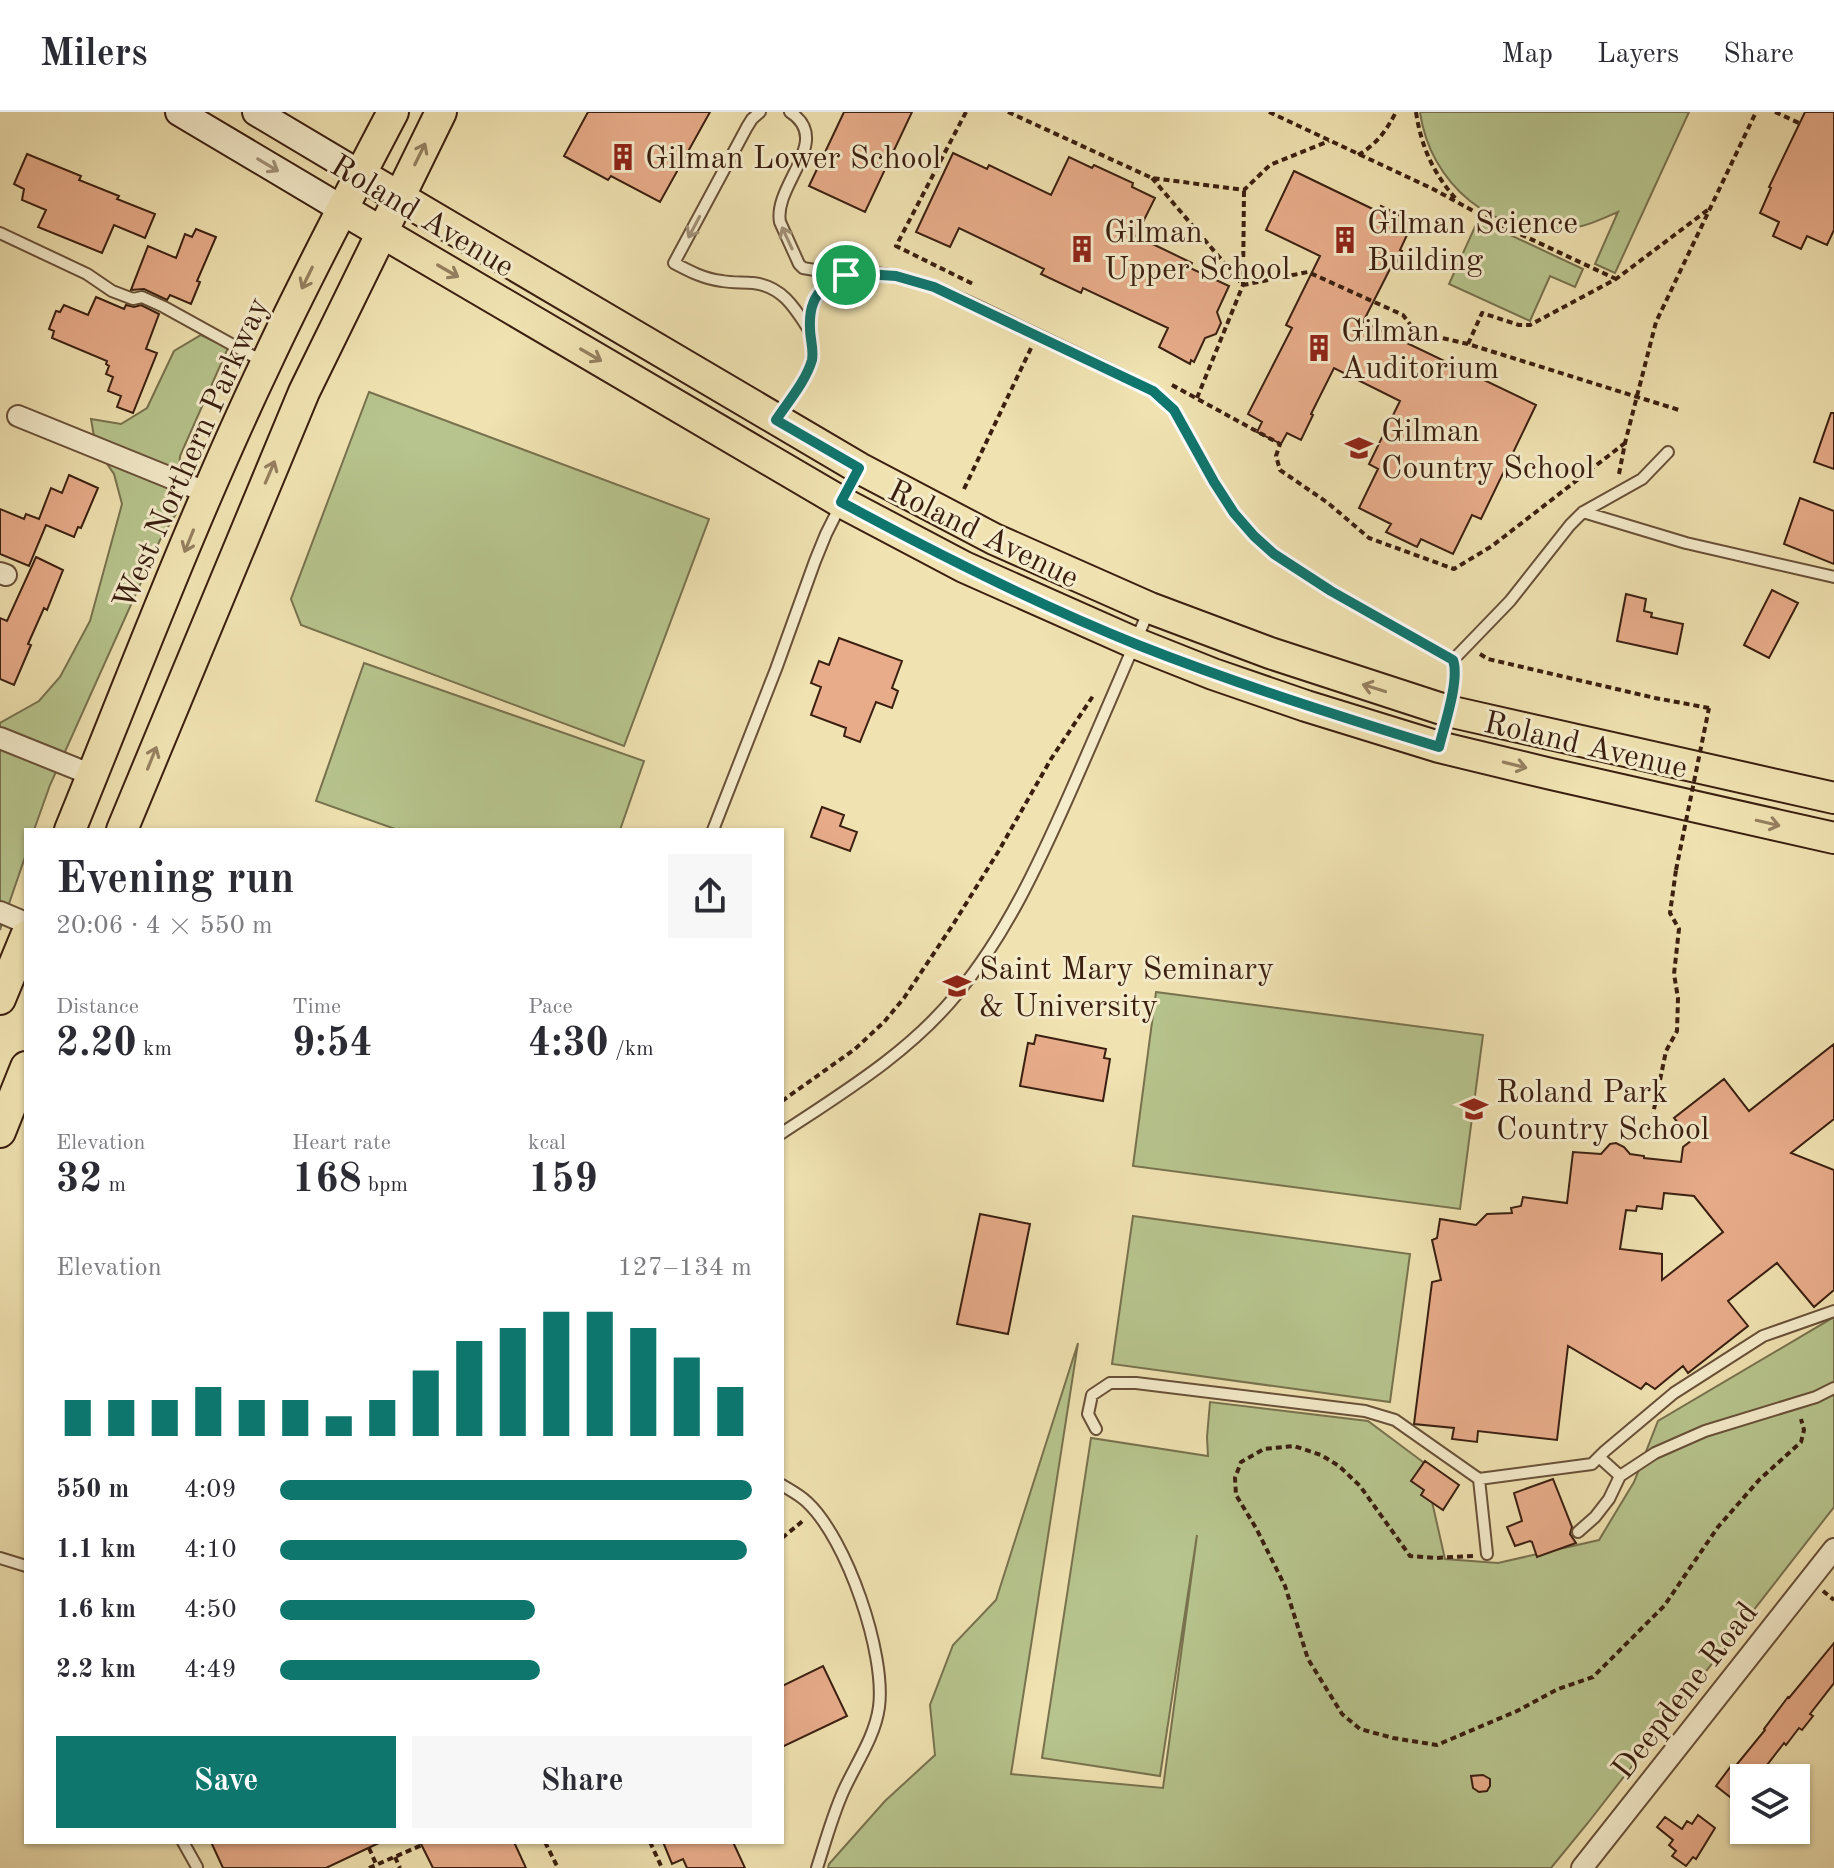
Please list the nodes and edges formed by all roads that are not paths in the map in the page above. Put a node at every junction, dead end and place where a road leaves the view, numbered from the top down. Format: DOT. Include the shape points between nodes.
graph roads {
  1 [pos="179,112"];
  2 [pos="256,112"];
  3 [pos="393,112"];
  4 [pos="441,112"];
  5 [pos="760,112"];
  6 [pos="790,112"];
  7 [pos="360,174"];
  8 [pos="398,197"];
  9 [pos="342,209"];
  10 [pos="381,232"];
  11 [pos="0,233"];
  12 [pos="846,275"];
  13 [pos="810,332"];
  14 [pos="266,362"];
  15 [pos="18,416"];
  16 [pos="776,420"];
  17 [pos="1668,452"];
  18 [pos="859,468"];
  19 [pos="208,493"];
  20 [pos="841,502"];
  21 [pos="1583,512"];
  22 [pos="1834,577"];
  23 [pos="1150,608"];
  24 [pos="1135,643"];
  25 [pos="1453,660"];
  26 [pos="1448,711"];
  27 [pos="0,738"];
  28 [pos="1439,747"];
  29 [pos="92,775"];
  30 [pos="1834,798"];
  31 [pos="71,828"];
  32 [pos="123,828"];
  33 [pos="714,828"];
  34 [pos="1834,838"];
  35 [pos="0,912"];
  36 [pos="24,922"];
  37 [pos="24,941"];
  38 [pos="0,999"];
  39 [pos="24,1072"];
  40 [pos="0,1132"];
  41 [pos="784,1132"];
  42 [pos="1834,1311"];
  43 [pos="1834,1388"];
  44 [pos="1096,1429"];
  45 [pos="1599,1457"];
  46 [pos="1620,1476"];
  47 [pos="1479,1479"];
  48 [pos="784,1486"];
  49 [pos="1578,1532"];
  50 [pos="1834,1549"];
  51 [pos="1487,1554"];
  52 [pos="0,1558"];
  53 [pos="24,1565"];
  54 [pos="184,1844"];
  55 [pos="197,1867"];
  56 [pos="817,1868"];
  57 [pos="1582,1868"];
  1 -- 9 [label="street, Roland Avenue, one-way"];
  2 -- 7 [label="street, Roland Avenue"];
  3 -- 7 [label="main road, West Northern Parkway"];
  8 -- 4 [label="main road, one-way"];
  5 -- 13 [label="lane, one-way" via="674,263 708,278 771,287 790,302"];
  12 -- 6 [label="lane, one-way" via="803,268 780,222 781,201 807,145 805,127"];
  7 -- 8 [label="main road, Roland Avenue"];
  7 -- 9 [label="main road, West Northern Parkway"];
  8 -- 10 [label="main road"];
  8 -- 16 [label="main road, Roland Avenue"];
  9 -- 10 [label="main road, Roland Avenue"];
  9 -- 14 [label="main road, West Northern Parkway, one-way"];
  10 -- 20 [label="main road, Roland Avenue, one-way"];
  32 -- 10 [label="main road, one-way" via="304,392"];
  11 -- 14 [label="lane" via="112,291 164,307"];
  12 -- 13 [label="lane" via="822,289 812,307"];
  12 -- 25 [label="lane" via="896,276 934,287 1163,399 1254,536 1331,591"];
  13 -- 16 [label="lane" via="809,367"];
  14 -- 19 [label="main road, West Northern Parkway"];
  15 -- 19 [label="street"];
  16 -- 18 [label="main road, Roland Avenue"];
  17 -- 21 [label="lane" via="1642,479"];
  18 -- 20 [label="lane"];
  18 -- 23 [label="main road, Roland Avenue" via="994,539"];
  19 -- 29 [label="main road, West Northern Parkway, one-way"];
  20 -- 24 [label="main road, Roland Avenue" via="964,567"];
  20 -- 33 [label="lane"];
  21 -- 22 [label="lane" via="1686,543"];
  21 -- 25 [label="lane"];
  23 -- 24 [label="lane"];
  26 -- 23 [label="main road, Roland Avenue, one-way"];
  24 -- 28 [label="main road, Roland Avenue" via="1306,706"];
  24 -- 41 [label="lane" via="1022,895 957,994 918,1035"];
  25 -- 26 [label="lane"];
  26 -- 28 [label="lane"];
  26 -- 30 [label="main road, Roland Avenue"];
  27 -- 29 [label="street"];
  28 -- 34 [label="main road, Roland Avenue, one-way"];
  29 -- 31 [label="main road, West Northern Parkway"];
  35 -- 36 [label="street"];
  37 -- 38 [label="main road"];
  39 -- 40 [label="main road"];
  42 -- 45 [label="lane" via="1763,1336 1674,1393"];
  43 -- 46 [label="lane" via="1705,1431"];
  44 -- 47 [label="lane" via="1088,1414 1092,1395 1110,1383 1365,1411 1395,1420"];
  45 -- 46 [label="lane"];
  45 -- 47 [label="lane" via="1592,1464"];
  46 -- 49 [label="lane" via="1609,1499"];
  47 -- 51 [label="lane"];
  48 -- 56 [label="lane" via="806,1501 837,1543 863,1608 877,1663 879,1707 874,1726"];
  50 -- 57 [label="street, Deepdene Road"];
  52 -- 53 [label="lane"];
  54 -- 55 [label="lane"];
}
